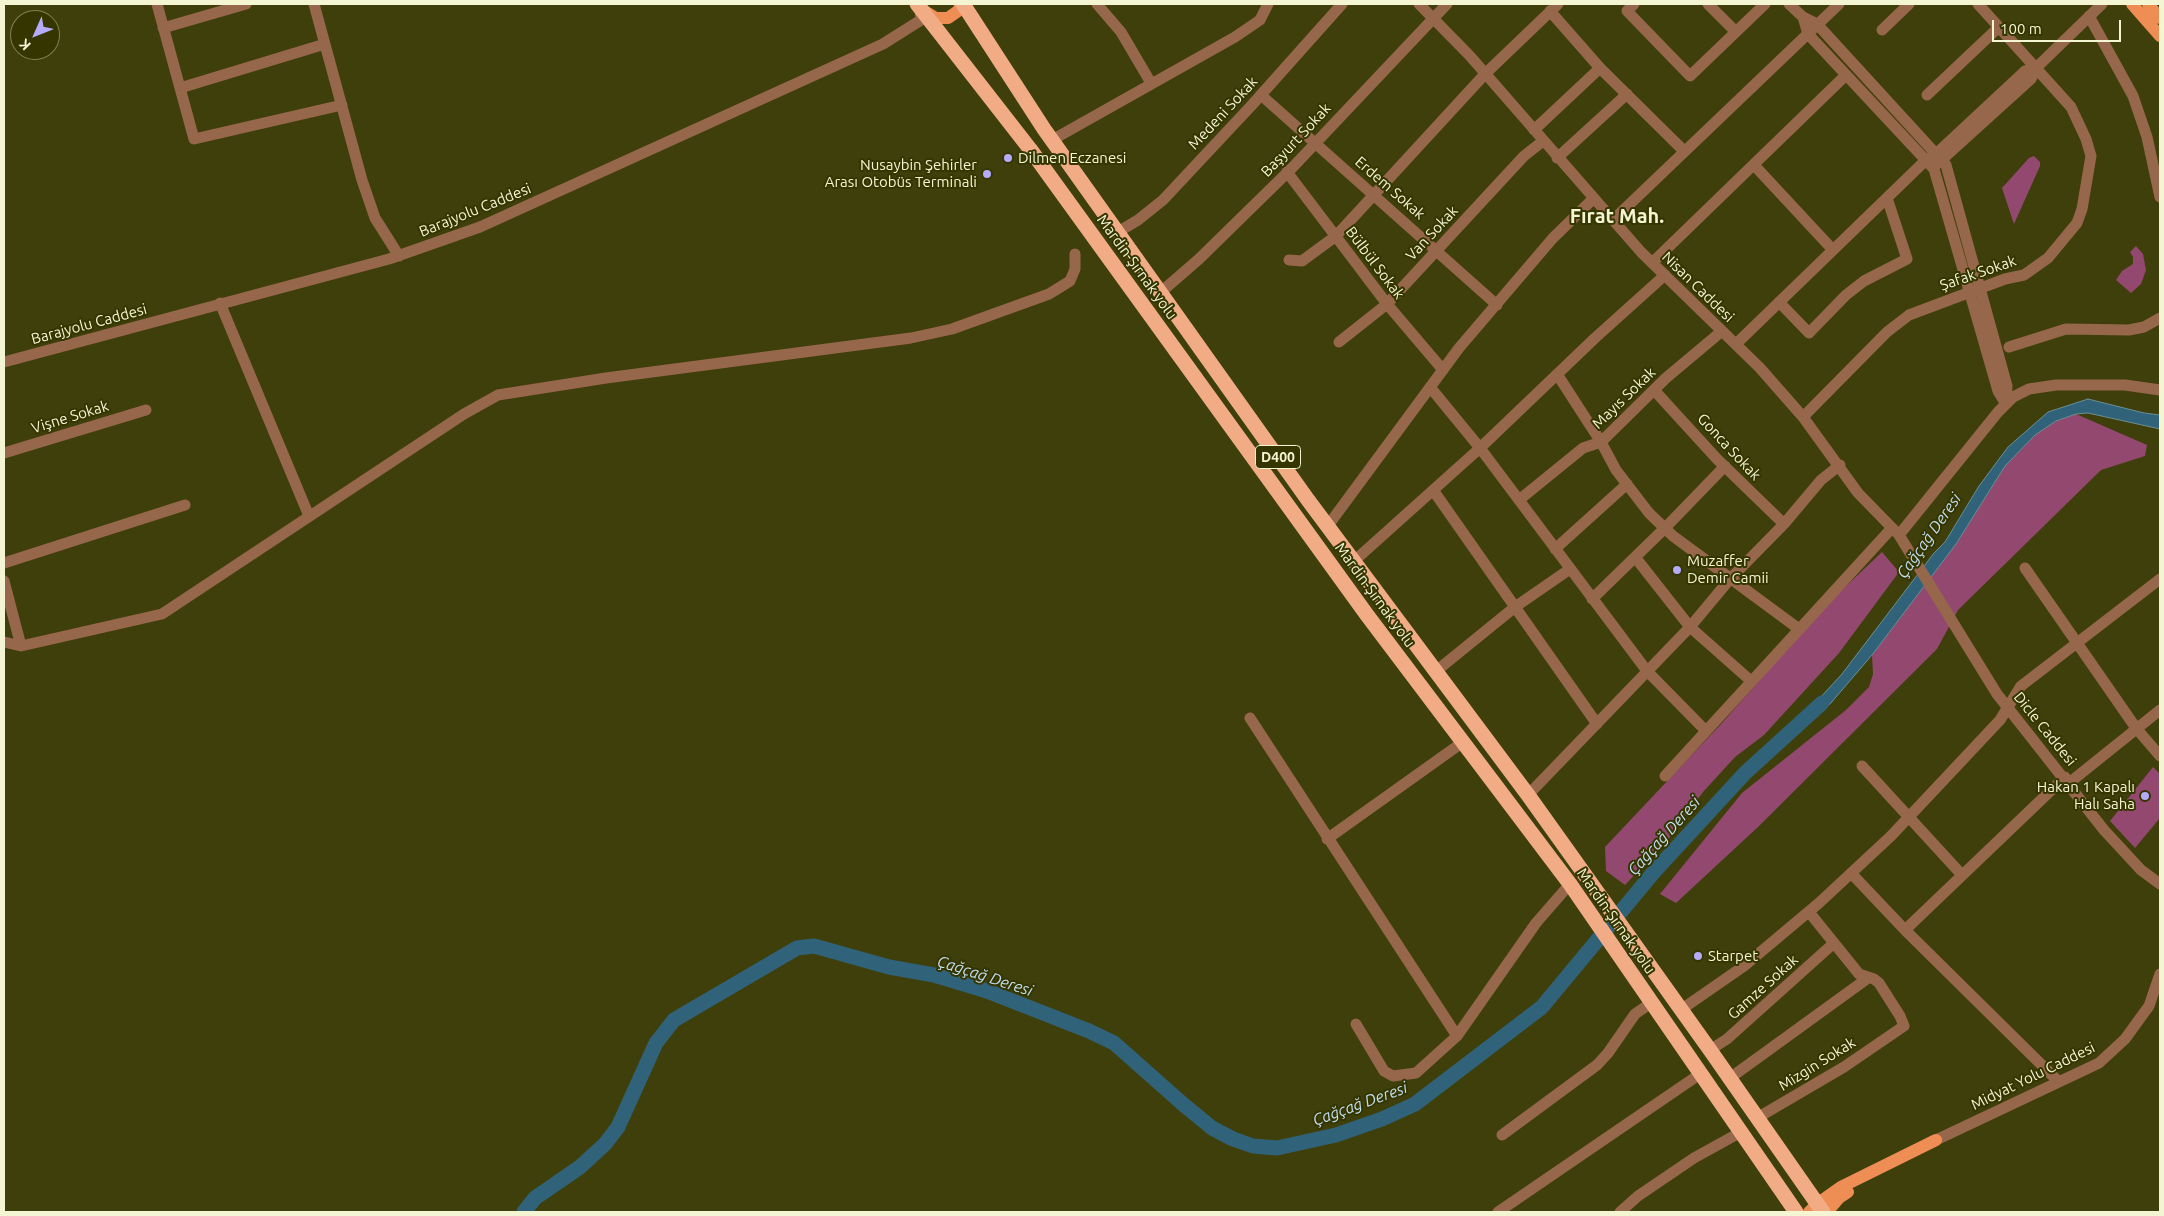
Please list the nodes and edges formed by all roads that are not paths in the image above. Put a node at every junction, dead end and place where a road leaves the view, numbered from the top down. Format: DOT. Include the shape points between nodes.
graph roads {
  1 [pos="157,4"];
  2 [pos="246,4"];
  3 [pos="314,4"];
  4 [pos="962,4"];
  5 [pos="1097,4"];
  6 [pos="1268,4"];
  7 [pos="1342,4"];
  8 [pos="1419,4"];
  9 [pos="1447,4"];
  10 [pos="1634,4"];
  11 [pos="1708,4"];
  12 [pos="1765,4"];
  13 [pos="1789,4"];
  14 [pos="1839,4"];
  15 [pos="1909,4"];
  16 [pos="1978,4"];
  17 [pos="2102,4"];
  18 [pos="2132,4"];
  19 [pos="2148,4"];
  20 [pos="920,5"];
  21 [pos="1554,8"];
  22 [pos="2090,16"];
  23 [pos="1432,17"];
  24 [pos="1803,17"];
  25 [pos="2160,18"];
  26 [pos="1818,24"];
  27 [pos="1999,27"];
  28 [pos="164,28"];
  29 [pos="1882,30"];
  30 [pos="1736,32"];
  31 [pos="1808,34"];
  32 [pos="2160,36"];
  33 [pos="325,44"];
  34 [pos="2037,67"];
  35 [pos="1600,68"];
  36 [pos="1485,74"];
  37 [pos="1846,75"];
  38 [pos="1151,83"];
  39 [pos="180,88"];
  40 [pos="1627,94"];
  41 [pos="1261,95"];
  42 [pos="1927,95"];
  43 [pos="342,105"];
  44 [pos="1534,130"];
  45 [pos="1052,140"];
  46 [pos="1543,141"];
  47 [pos="1315,142"];
  48 [pos="1684,152"];
  49 [pos="1557,158"];
  50 [pos="1935,160"];
  51 [pos="1754,165"];
  52 [pos="1288,172"];
  53 [pos="1374,195"];
  54 [pos="1594,198"];
  55 [pos="1887,198"];
  56 [pos="2160,198"];
  57 [pos="1613,220"];
  58 [pos="1118,232"];
  59 [pos="1336,236"];
  60 [pos="1437,250"];
  61 [pos="1833,250"];
  62 [pos="1075,254"];
  63 [pos="399,256"];
  64 [pos="1288,260"];
  65 [pos="1652,263"];
  66 [pos="1665,275"];
  67 [pos="1974,290"];
  68 [pos="1161,292"];
  69 [pos="1779,302"];
  70 [pos="220,303"];
  71 [pos="1387,304"];
  72 [pos="1498,305"];
  73 [pos="2160,318"];
  74 [pos="1722,331"];
  75 [pos="1339,342"];
  76 [pos="1736,344"];
  77 [pos="2009,347"];
  78 [pos="4,362"];
  79 [pos="1443,370"];
  80 [pos="1557,374"];
  81 [pos="1430,387"];
  82 [pos="1654,390"];
  83 [pos="2160,390"];
  84 [pos="2006,404"];
  85 [pos="146,410"];
  86 [pos="1803,417"];
  87 [pos="1601,442"];
  88 [pos="1480,448"];
  89 [pos="4,453"];
  90 [pos="1840,465"];
  91 [pos="1724,466"];
  92 [pos="1627,484"];
  93 [pos="1433,490"];
  94 [pos="1519,500"];
  95 [pos="185,504"];
  96 [pos="309,516"];
  97 [pos="1784,524"];
  98 [pos="1327,527"];
  99 [pos="1666,528"];
  100 [pos="1895,532"];
  101 [pos="1555,549"];
  102 [pos="1635,557"];
  103 [pos="1353,562"];
  104 [pos="4,563"];
  105 [pos="2026,568"];
  106 [pos="1570,569"];
  107 [pos="1730,579"];
  108 [pos="2160,579"];
  109 [pos="4,581"];
  110 [pos="1592,599"];
  111 [pos="1941,603"];
  112 [pos="1515,607"];
  113 [pos="1690,627"];
  114 [pos="1799,629"];
  115 [pos="4,642"];
  116 [pos="2076,642"];
  117 [pos="22,646"];
  118 [pos="1435,672"];
  119 [pos="1647,672"];
  120 [pos="1751,681"];
  121 [pos="2008,706"];
  122 [pos="2160,710"];
  123 [pos="1250,718"];
  124 [pos="1597,724"];
  125 [pos="2136,728"];
  126 [pos="1705,730"];
  127 [pos="1462,742"];
  128 [pos="2160,756"];
  129 [pos="1862,766"];
  130 [pos="1665,776"];
  131 [pos="2067,780"];
  132 [pos="1528,795"];
  133 [pos="1909,817"];
  134 [pos="1328,839"];
  135 [pos="1851,873"];
  136 [pos="1962,875"];
  137 [pos="1570,884"];
  138 [pos="2160,884"];
  139 [pos="1809,912"];
  140 [pos="1905,930"];
  141 [pos="1834,943"];
  142 [pos="2160,974"];
  143 [pos="1868,978"];
  144 [pos="2158,990"];
  145 [pos="1651,1003"];
  146 [pos="1682,1010"];
  147 [pos="1356,1024"];
  148 [pos="1457,1036"];
  149 [pos="1710,1050"];
  150 [pos="1700,1074"];
  151 [pos="1730,1078"];
  152 [pos="2059,1082"];
  153 [pos="1757,1118"];
  154 [pos="1741,1132"];
  155 [pos="1502,1135"];
  156 [pos="1936,1140"];
  157 [pos="1819,1210"];
  158 [pos="1498,1212"];
  159 [pos="1620,1212"];
  160 [pos="1796,1212"];
  1 -- 28 [label="street"];
  2 -- 28 [label="street"];
  3 -- 33 [label="street"];
  4 -- 20 [label="main road" via="953,15 941,19"];
  4 -- 45 [label="highway, Mardin-Şırnak yolu / D400"];
  5 -- 38 [label="street" via="1120,32"];
  6 -- 38 [label="street" via="1260,20"];
  7 -- 41 [label="street, Medeni Sokak"];
  8 -- 23 [label="street, Nisan Caddesi"];
  9 -- 23 [label="street, Başyurt Sokak"];
  10 -- 30 [label="street" via="1627,11 1690,76"];
  11 -- 30 [label="street"];
  12 -- 30 [label="street"];
  13 -- 24 [label="street"];
  14 -- 26 [label="street"];
  15 -- 29 [label="street"];
  16 -- 27 [label="street, Şafak Sokak"];
  17 -- 22 [label="street"];
  18 -- 32 [label="main road"];
  19 -- 25 [label="main road"];
  20 -- 63 [label="street, Barajyolu Caddesi" via="921,20 883,44 480,227"];
  20 -- 127 [label="highway, Mardin-Şırnak yolu" via="1030,148"];
  21 -- 35 [label="street"];
  21 -- 36 [label="street"];
  22 -- 34 [label="street"];
  22 -- 56 [label="street" via="2133,96 2147,137"];
  23 -- 36 [label="street, Nisan Caddesi"];
  23 -- 47 [label="street, Başyurt Sokak"];
  24 -- 26 [label="street"];
  24 -- 31 [label="street"];
  26 -- 31 [label="street"];
  26 -- 50 [label="street"];
  27 -- 34 [label="street, Şafak Sokak"];
  27 -- 42 [label="street"];
  28 -- 39 [label="street"];
  31 -- 37 [label="street"];
  31 -- 48 [label="street"];
  33 -- 39 [label="street"];
  33 -- 43 [label="street"];
  34 -- 50 [label="street" via="2031,79"];
  34 -- 67 [label="street, Şafak Sokak" via="2071,107 2086,139 2091,156 2082,209 2068,236 2048,258 2024,275"];
  35 -- 40 [label="street"];
  35 -- 44 [label="street"];
  36 -- 44 [label="street, Nisan Caddesi"];
  36 -- 53 [label="street"];
  37 -- 50 [label="street"];
  37 -- 51 [label="street"];
  38 -- 45 [label="street"];
  39 -- 43 [label="street" via="194,139"];
  40 -- 48 [label="street"];
  40 -- 49 [label="street"];
  41 -- 47 [label="street, Erdem Sokak"];
  41 -- 58 [label="street, Medeni Sokak" via="1163,200"];
  43 -- 63 [label="street" via="375,218"];
  44 -- 46 [label="street, Nisan Caddesi"];
  45 -- 58 [label="highway, Mardin-Şırnak yolu / D400"];
  46 -- 49 [label="street, Nisan Caddesi"];
  46 -- 60 [label="street, Van Sokak" via="1524,156"];
  47 -- 52 [label="street, Başyurt Sokak"];
  47 -- 53 [label="street, Erdem Sokak"];
  48 -- 57 [label="street"];
  49 -- 54 [label="street, Nisan Caddesi"];
  50 -- 55 [label="street"];
  50 -- 67 [label="street" via="1946,165"];
  51 -- 61 [label="street"];
  51 -- 65 [label="street"];
  52 -- 59 [label="street, Bülbül Sokak"];
  52 -- 68 [label="street, Başyurt Sokak" via="1200,259"];
  53 -- 59 [label="street"];
  53 -- 60 [label="street, Erdem Sokak"];
  54 -- 57 [label="street, Nisan Caddesi"];
  54 -- 72 [label="street" via="1553,238"];
  55 -- 61 [label="street"];
  55 -- 69 [label="street" via="1907,259 1864,281 1808,333"];
  57 -- 65 [label="street, Nisan Caddesi"];
  58 -- 68 [label="highway, Mardin-Şırnak yolu / D400"];
  59 -- 64 [label="street" via="1302,261"];
  59 -- 71 [label="street, Bülbül Sokak"];
  60 -- 71 [label="street, Van Sokak"];
  60 -- 72 [label="street, Erdem Sokak"];
  61 -- 69 [label="street"];
  62 -- 96 [label="street" via="1075,269 1070,282 952,329 911,338 498,395"];
  63 -- 70 [label="street, Barajyolu Caddesi"];
  65 -- 66 [label="street, Nisan Caddesi"];
  66 -- 74 [label="street, Nisan Caddesi"];
  66 -- 80 [label="street"];
  67 -- 84 [label="street" via="2007,386"];
  67 -- 86 [label="street, Şafak Sokak" via="1909,315 1887,332"];
  68 -- 98 [label="highway, Mardin-Şırnak yolu / D400"];
  69 -- 76 [label="street"];
  70 -- 78 [label="street, Barajyolu Caddesi"];
  70 -- 96 [label="street"];
  71 -- 75 [label="street, Van Sokak"];
  71 -- 79 [label="street, Bülbül Sokak"];
  72 -- 79 [label="street"];
  73 -- 77 [label="street" via="2144,327 2129,330 2066,330"];
  74 -- 76 [label="street, Nisan Caddesi"];
  74 -- 82 [label="street, Mayıs Sokak"];
  76 -- 86 [label="street, Nisan Caddesi"];
  79 -- 81 [label="street"];
  80 -- 87 [label="street"];
  80 -- 88 [label="street"];
  81 -- 88 [label="street"];
  81 -- 98 [label="street"];
  82 -- 87 [label="street, Mayıs Sokak"];
  82 -- 91 [label="street, Gonca Sokak"];
  83 -- 84 [label="street" via="2125,385 2056,384 2029,389"];
  84 -- 100 [label="street"];
  85 -- 89 [label="street, Vişne Sokak"];
  86 -- 90 [label="street, Nisan Caddesi"];
  87 -- 92 [label="street"];
  87 -- 94 [label="street, Mayıs Sokak" via="1583,448"];
  88 -- 93 [label="street"];
  88 -- 94 [label="street"];
  90 -- 97 [label="street" via="1821,480"];
  90 -- 100 [label="street, Nisan Caddesi" via="1858,493"];
  91 -- 97 [label="street, Gonca Sokak"];
  91 -- 99 [label="street"];
  92 -- 99 [label="street"];
  92 -- 101 [label="street"];
  93 -- 103 [label="street"];
  93 -- 112 [label="street"];
  94 -- 101 [label="street"];
  95 -- 104 [label="street"];
  96 -- 117 [label="street" via="162,614"];
  97 -- 107 [label="street"];
  98 -- 103 [label="highway, Mardin-Şırnak yolu / D400"];
  99 -- 102 [label="street"];
  99 -- 107 [label="street"];
  100 -- 111 [label="street, Nisan Caddesi"];
  100 -- 114 [label="street"];
  101 -- 106 [label="street"];
  102 -- 110 [label="street"];
  102 -- 113 [label="street"];
  103 -- 118 [label="highway, Mardin-Şırnak yolu / D400"];
  105 -- 116 [label="street"];
  106 -- 110 [label="street"];
  106 -- 112 [label="street"];
  107 -- 113 [label="street"];
  107 -- 114 [label="street"];
  108 -- 116 [label="street"];
  109 -- 117 [label="street"];
  110 -- 119 [label="street"];
  111 -- 121 [label="street, Dicle Caddesi" via="1997,694"];
  112 -- 118 [label="street"];
  112 -- 124 [label="street"];
  113 -- 119 [label="street"];
  113 -- 120 [label="street"];
  114 -- 120 [label="street"];
  115 -- 117 [label="street"];
  116 -- 121 [label="street" via="2021,686"];
  116 -- 125 [label="street"];
  118 -- 132 [label="highway, Mardin-Şırnak yolu / D400"];
  119 -- 124 [label="street"];
  119 -- 126 [label="street"];
  120 -- 126 [label="street"];
  121 -- 131 [label="street, Dicle Caddesi"];
  121 -- 133 [label="street" via="2000,720"];
  122 -- 125 [label="street"];
  123 -- 134 [label="street"];
  124 -- 132 [label="street"];
  125 -- 128 [label="street"];
  125 -- 131 [label="street"];
  126 -- 130 [label="street"];
  127 -- 134 [label="street"];
  127 -- 137 [label="highway, Mardin-Şırnak yolu"];
  129 -- 133 [label="street"];
  131 -- 136 [label="street"];
  131 -- 138 [label="street, Dicle Caddesi" via="2122,850"];
  132 -- 146 [label="highway, Mardin-Şırnak yolu / D400"];
  133 -- 135 [label="street"];
  133 -- 136 [label="street"];
  134 -- 148 [label="street"];
  135 -- 139 [label="street"];
  135 -- 140 [label="street"];
  136 -- 140 [label="street"];
  137 -- 145 [label="highway, Mardin-Şırnak yolu"];
  137 -- 148 [label="street" via="1536,923"];
  139 -- 141 [label="street"];
  139 -- 146 [label="street" via="1744,966"];
  140 -- 152 [label="street"];
  141 -- 143 [label="street" via="1859,974"];
  141 -- 149 [label="street, Gamze Sokak" via="1727,1039"];
  142 -- 144 [label="street, Midyat Yolu Caddesi"];
  143 -- 151 [label="street"];
  143 -- 153 [label="street, Mizgin Sokak" via="1879,984 1904,1026"];
  144 -- 152 [label="street, Midyat Yolu Caddesi" via="2124,1038 2100,1063"];
  145 -- 150 [label="highway, Mardin-Şırnak yolu"];
  145 -- 155 [label="street" via="1635,1014 1597,1065"];
  146 -- 149 [label="highway, Mardin-Şırnak yolu"];
  147 -- 148 [label="street" via="1384,1072 1393,1076 1416,1073"];
  149 -- 151 [label="highway, Mardin-Şırnak yolu"];
  150 -- 154 [label="highway, Mardin-Şırnak yolu"];
  150 -- 158 [label="street"];
  151 -- 153 [label="highway, Mardin-Şırnak yolu"];
  152 -- 156 [label="street, Midyat Yolu Caddesi"];
  153 -- 157 [label="highway, Mardin-Şırnak yolu"];
  154 -- 159 [label="street" via="1694,1158"];
  154 -- 160 [label="highway, Mardin-Şırnak yolu"];
  156 -- 157 [label="main road" via="1841,1187"];
}
